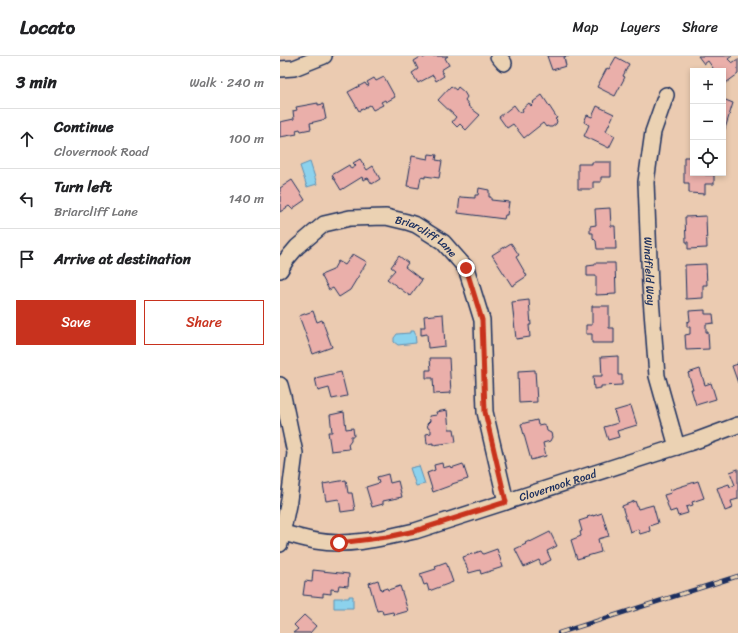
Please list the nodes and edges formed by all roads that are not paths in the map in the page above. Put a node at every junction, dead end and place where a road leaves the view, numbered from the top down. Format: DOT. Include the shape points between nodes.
graph roads {
  1 [pos="324,56"];
  2 [pos="280,69"];
  3 [pos="666,94"];
  4 [pos="280,270"];
  5 [pos="280,385"];
  6 [pos="738,425"];
  7 [pos="677,447"];
  8 [pos="506,502"];
  9 [pos="281,536"];
  1 -- 2 [label="street" via="294,68"];
  3 -- 7 [label="street, Windfield Way" via="653,132 646,182 657,376"];
  4 -- 8 [label="street, Briarcliff Lane" via="297,247 324,224 350,218 386,217 407,222 443,242 466,268 482,320 485,412"];
  5 -- 9 [label="street" via="295,453"];
  6 -- 7 [label="street, Clovernook Road"];
  7 -- 8 [label="street, Clovernook Road"];
  8 -- 9 [label="street, Clovernook Road" via="415,531 363,541 339,543"];
}
